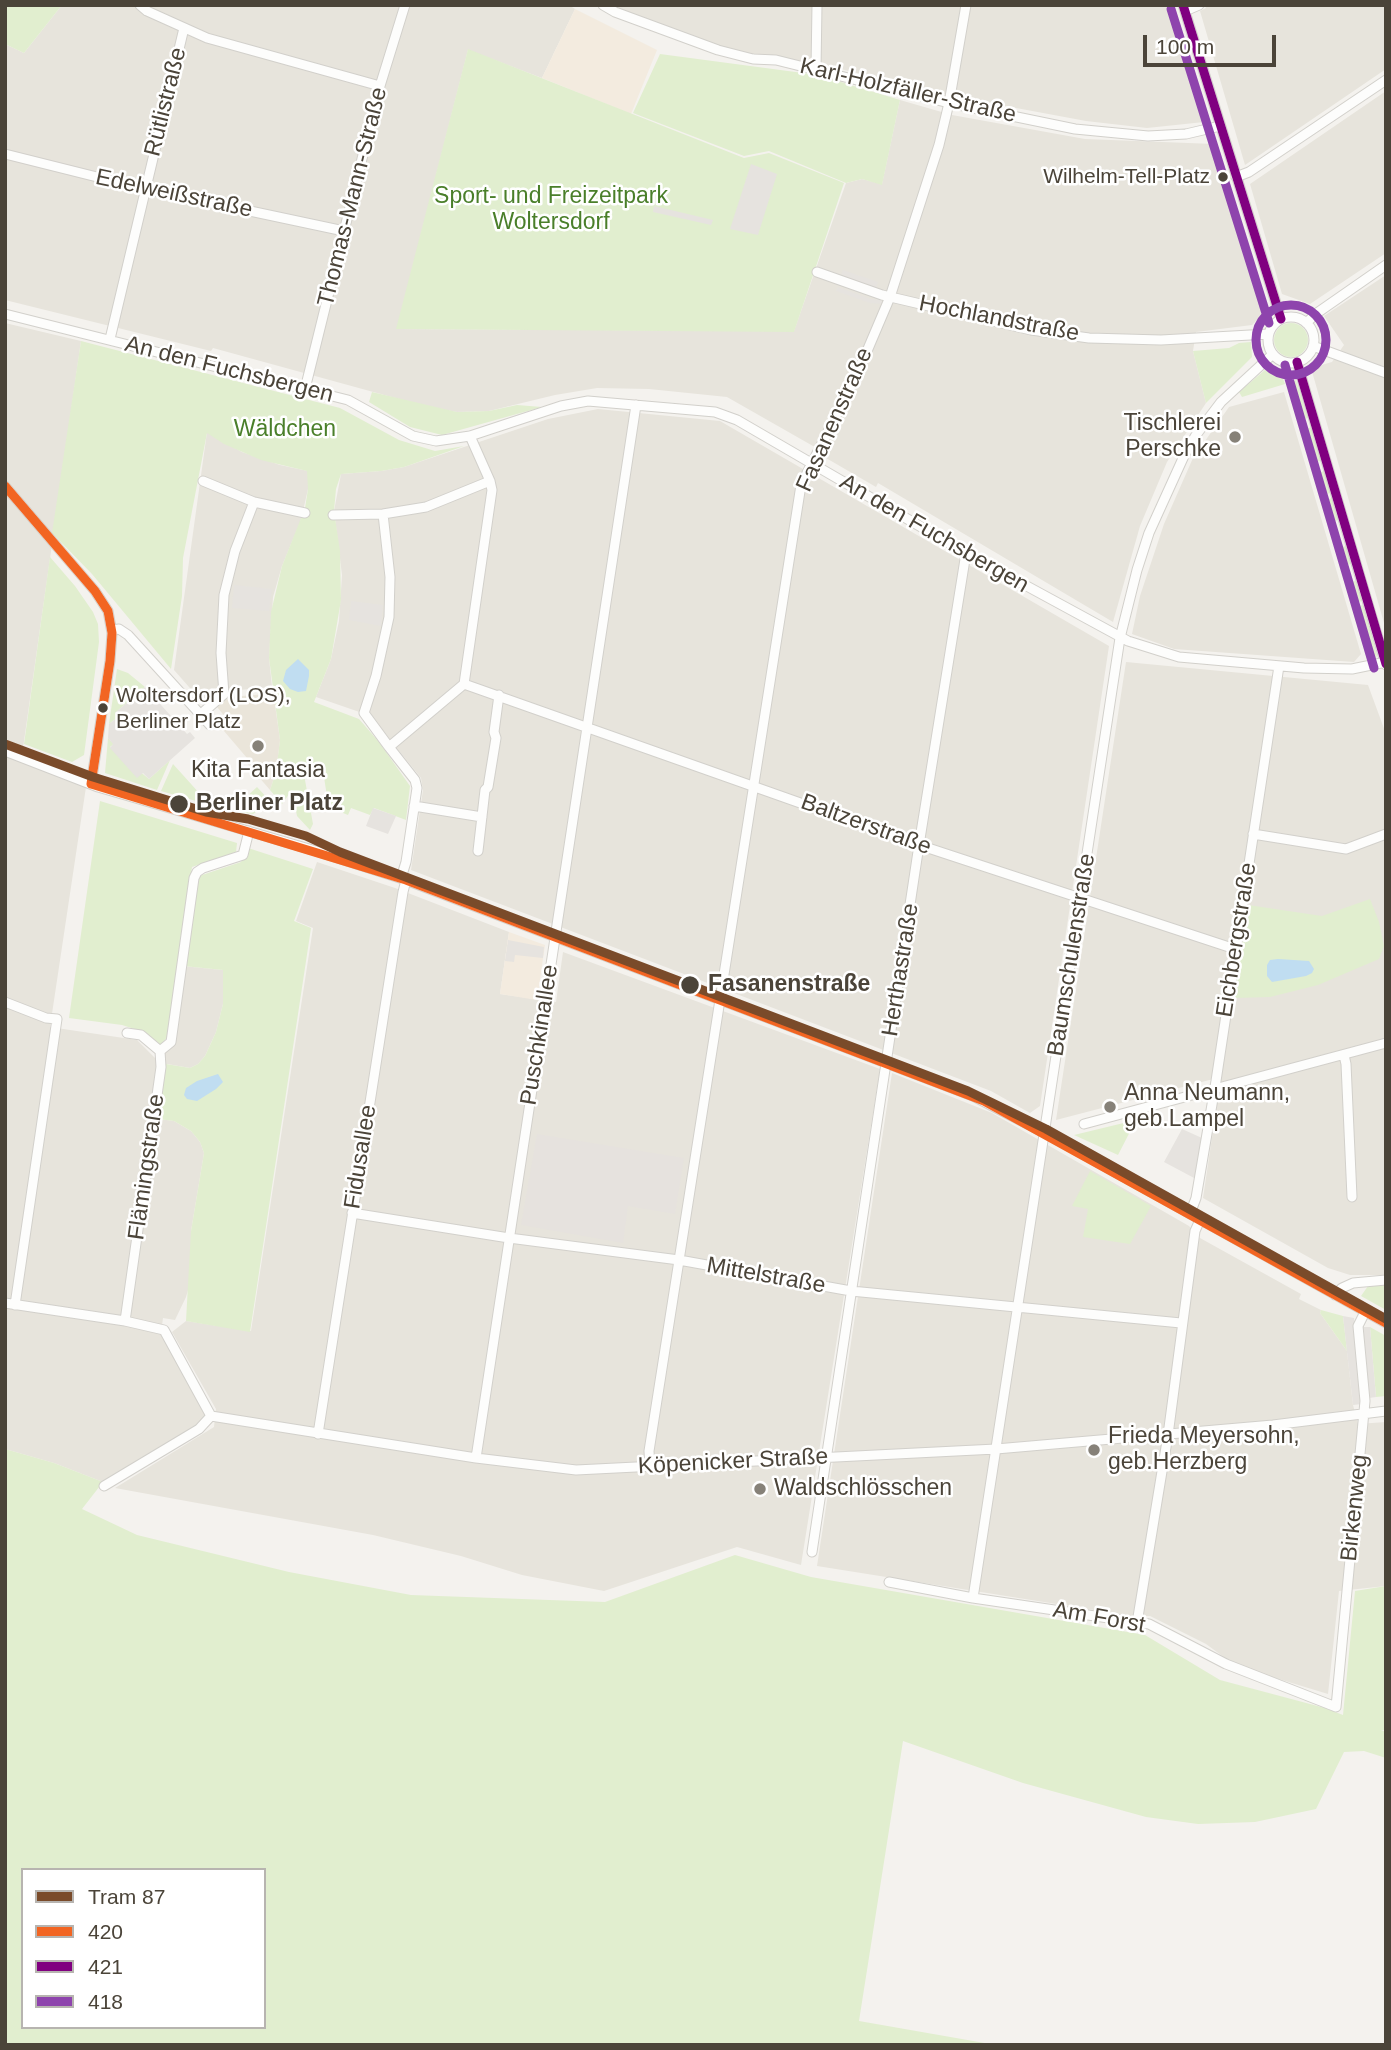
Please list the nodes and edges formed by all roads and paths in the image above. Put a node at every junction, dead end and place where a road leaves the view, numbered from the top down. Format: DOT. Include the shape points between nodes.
graph roads {
  1 [pos="140,5"];
  2 [pos="405,5"];
  3 [pos="603,5"];
  4 [pos="817,5"];
  5 [pos="965,5"];
  6 [pos="1199,5"];
  7 [pos="1184,8"];
  8 [pos="184,28"];
  9 [pos="817,69"];
  10 [pos="1386,80"];
  11 [pos="380,86"];
  12 [pos="949,103"];
  13 [pos="1220,126"];
  14 [pos="5,154"];
  15 [pos="1236,177"];
  16 [pos="144,188"];
  17 [pos="344,231"];
  18 [pos="1386,265"];
  19 [pos="817,272"];
  20 [pos="890,297"];
  21 [pos="5,316"];
  22 [pos="1281,319"];
  23 [pos="1306,323"];
  24 [pos="1268,334"];
  25 [pos="110,339"];
  26 [pos="1313,346"];
  27 [pos="1273,354"];
  28 [pos="1297,362"];
  29 [pos="1386,373"];
  30 [pos="305,389"];
  31 [pos="636,405"];
  32 [pos="470,436"];
  33 [pos="813,464"];
  34 [pos="203,481"];
  35 [pos="490,481"];
  36 [pos="5,486"];
  37 [pos="254,502"];
  38 [pos="304,513"];
  39 [pos="383,514"];
  40 [pos="333,515"];
  41 [pos="966,554"];
  42 [pos="112,630"];
  43 [pos="1120,638"];
  44 [pos="1385,663"];
  45 [pos="1279,666"];
  46 [pos="464,684"];
  47 [pos="499,695"];
  48 [pos="200,715"];
  49 [pos="210,725"];
  50 [pos="587,727"];
  51 [pos="389,747"];
  52 [pos="5,751"];
  53 [pos="92,784"];
  54 [pos="754,785"];
  55 [pos="414,806"];
  56 [pos="482,817"];
  57 [pos="249,831"];
  58 [pos="1253,834"];
  59 [pos="1386,834"];
  60 [pos="919,845"];
  61 [pos="478,851"];
  62 [pos="404,879"];
  63 [pos="1080,898"];
  64 [pos="556,937"];
  65 [pos="1235,949"];
  66 [pos="719,998"];
  67 [pos="5,1002"];
  68 [pos="127,1033"];
  69 [pos="1386,1043"];
  70 [pos="160,1051"];
  71 [pos="1344,1055"];
  72 [pos="887,1063"];
  73 [pos="1214,1088"];
  74 [pos="1084,1124"];
  75 [pos="1045,1133"];
  76 [pos="1352,1197"];
  77 [pos="352,1213"];
  78 [pos="1190,1214"];
  79 [pos="1200,1220"];
  80 [pos="509,1238"];
  81 [pos="679,1260"];
  82 [pos="1386,1280"];
  83 [pos="851,1291"];
  84 [pos="1339,1292"];
  85 [pos="10,1304"];
  86 [pos="1019,1306"];
  87 [pos="1365,1311"];
  88 [pos="125,1321"];
  89 [pos="1181,1323"];
  90 [pos="1386,1323"];
  91 [pos="1386,1411"];
  92 [pos="1364,1413"];
  93 [pos="211,1416"];
  94 [pos="318,1434"];
  95 [pos="1168,1435"];
  96 [pos="996,1449"];
  97 [pos="827,1456"];
  98 [pos="476,1458"];
  99 [pos="650,1467"];
  100 [pos="104,1486"];
  101 [pos="812,1552"];
  102 [pos="889,1582"];
  103 [pos="973,1598"];
  104 [pos="1137,1623"];
  105 [pos="1336,1707"];
  1 -- 8 [label="street"];
  2 -- 11 [label="street, Thomas-Mann-Straße"];
  3 -- 9 [label="street, Karl-Holzfäller-Straße" via="718,50"];
  4 -- 9 [label="street"];
  5 -- 12 [label="street, Fasanenstraße"];
  6 -- 7 [label="street"];
  7 -- 13 [label="street"];
  8 -- 11 [label="street"];
  8 -- 16 [label="street, Rütlistraße"];
  9 -- 12 [label="street, Karl-Holzfäller-Straße"];
  10 -- 15 [label="street"];
  11 -- 17 [label="street, Thomas-Mann-Straße"];
  12 -- 13 [label="street, Karl-Holzfäller-Straße" via="1112,135 1186,134"];
  12 -- 20 [label="street, Fasanenstraße" via="930,178"];
  13 -- 15 [label="street"];
  14 -- 16 [label="street, Edelweißstraße"];
  15 -- 22 [label="street"];
  16 -- 17 [label="street, Edelweißstraße"];
  16 -- 25 [label="street, Rütlistraße"];
  17 -- 30 [label="street, Thomas-Mann-Straße"];
  18 -- 23 [label="street"];
  19 -- 20 [label="street, Hochlandstraße"];
  20 -- 24 [label="street, Hochlandstraße" via="1009,326 1089,338 1161,340"];
  20 -- 33 [label="street, Fasanenstraße"];
  21 -- 25 [label="street, An den Fuchsbergen"];
  22 -- 23 [label="street" via="1294,317"];
  22 -- 24 [label="street"];
  23 -- 26 [label="street"];
  24 -- 27 [label="street"];
  25 -- 30 [label="street, An den Fuchsbergen"];
  26 -- 28 [label="street"];
  26 -- 29 [label="street"];
  27 -- 28 [label="street" via="1284,362"];
  27 -- 43 [label="street, Baumschulenstraße" via="1221,402 1184,456 1149,533"];
  28 -- 44 [label="street"];
  30 -- 32 [label="street, An den Fuchsbergen" via="348,400 413,436 436,441"];
  31 -- 32 [label="street, An den Fuchsbergen" via="588,401 561,406"];
  31 -- 33 [label="street, An den Fuchsbergen" via="715,412"];
  31 -- 50 [label="street, Puschkinallee"];
  32 -- 35 [label="street"];
  33 -- 41 [label="street, An den Fuchsbergen"];
  33 -- 54 [label="street, Fasanenstraße" via="801,485"];
  34 -- 37 [label="street"];
  35 -- 39 [label="street" via="426,507"];
  35 -- 46 [label="street"];
  36 -- 42 [label="street" via="102,599"];
  37 -- 38 [label="street"];
  37 -- 48 [label="street" via="234,551 224,595 224,694"];
  39 -- 40 [label="street"];
  39 -- 51 [label="street, Fidusallee" via="389,617 364,713"];
  41 -- 43 [label="street, An den Fuchsbergen"];
  41 -- 60 [label="street, Herthastraße"];
  42 -- 48 [label="street" via="128,635"];
  42 -- 53 [label="street"];
  43 -- 45 [label="street, An den Fuchsbergen" via="1179,657"];
  43 -- 63 [label="street, Baumschulenstraße"];
  44 -- 45 [label="street, An den Fuchsbergen" via="1352,668"];
  45 -- 58 [label="street, Eichbergstraße"];
  46 -- 47 [label="street"];
  46 -- 51 [label="street"];
  47 -- 50 [label="street, Baltzerstraße"];
  47 -- 56 [label="street"];
  48 -- 49 [label="street"];
  50 -- 54 [label="street, Baltzerstraße"];
  50 -- 64 [label="street, Puschkinallee"];
  51 -- 55 [label="street, Fidusallee" via="415,780"];
  52 -- 53 [label="street"];
  53 -- 57 [label="street"];
  54 -- 60 [label="street, Baltzerstraße"];
  54 -- 66 [label="street, Fasanenstraße"];
  55 -- 56 [label="street"];
  55 -- 62 [label="street, Fidusallee"];
  56 -- 61 [label="street"];
  57 -- 62 [label="street"];
  57 -- 70 [label="street" via="243,855 203,869 194,878 172,1042"];
  58 -- 59 [label="street" via="1346,849"];
  58 -- 65 [label="street, Eichbergstraße"];
  60 -- 63 [label="street, Baltzerstraße"];
  60 -- 72 [label="street, Herthastraße"];
  62 -- 64 [label="street"];
  62 -- 77 [label="street, Fidusallee"];
  63 -- 65 [label="street, Baltzerstraße"];
  63 -- 75 [label="street, Baumschulenstraße"];
  64 -- 66 [label="street"];
  64 -- 80 [label="street, Puschkinallee"];
  65 -- 73 [label="street, Eichbergstraße"];
  66 -- 72 [label="street"];
  66 -- 81 [label="street, Fasanenstraße"];
  67 -- 85 [label="street" via="57,1019"];
  68 -- 70 [label="street" via="141,1035"];
  69 -- 71 [label="street"];
  70 -- 88 [label="street, Flämingstraße" via="162,1067"];
  71 -- 73 [label="street"];
  71 -- 76 [label="street"];
  72 -- 75 [label="street" via="985,1101"];
  72 -- 83 [label="street, Herthastraße"];
  73 -- 74 [label="street"];
  73 -- 78 [label="street, Eichbergstraße"];
  75 -- 78 [label="street"];
  75 -- 86 [label="street, Baumschulenstraße"];
  77 -- 80 [label="street, Mittelstraße"];
  77 -- 94 [label="street, Fidusallee"];
  78 -- 79 [label="street"];
  79 -- 84 [label="street"];
  79 -- 89 [label="street"];
  80 -- 81 [label="street, Mittelstraße"];
  80 -- 98 [label="street, Puschkinallee"];
  81 -- 83 [label="street, Mittelstraße"];
  81 -- 99 [label="street, Fasanenstraße"];
  82 -- 84 [label="street" via="1356,1282"];
  83 -- 86 [label="street, Mittelstraße"];
  83 -- 97 [label="street, Herthastraße"];
  84 -- 87 [label="street"];
  85 -- 88 [label="street"];
  86 -- 89 [label="street, Mittelstraße"];
  86 -- 96 [label="street, Baumschulenstraße"];
  87 -- 90 [label="street"];
  87 -- 92 [label="street, Birkenweg" via="1358,1326"];
  88 -- 93 [label="street" via="164,1330"];
  89 -- 95 [label="street"];
  91 -- 92 [label="street, Köpenicker Straße"];
  92 -- 95 [label="street, Köpenicker Straße"];
  92 -- 105 [label="street, Birkenweg"];
  93 -- 94 [label="street, Köpenicker Straße"];
  93 -- 100 [label="street" via="199,1429"];
  94 -- 98 [label="street, Köpenicker Straße"];
  95 -- 96 [label="street, Köpenicker Straße"];
  95 -- 104 [label="street"];
  96 -- 97 [label="street, Köpenicker Straße"];
  96 -- 103 [label="street, Baumschulenstraße"];
  97 -- 99 [label="street, Köpenicker Straße"];
  97 -- 101 [label="street, Herthastraße"];
  98 -- 99 [label="street, Köpenicker Straße" via="564,1470"];
  102 -- 103 [label="street, Am Forst"];
  103 -- 104 [label="street, Am Forst"];
  104 -- 105 [label="street, Am Forst" via="1149,1624 1226,1664"];
}
